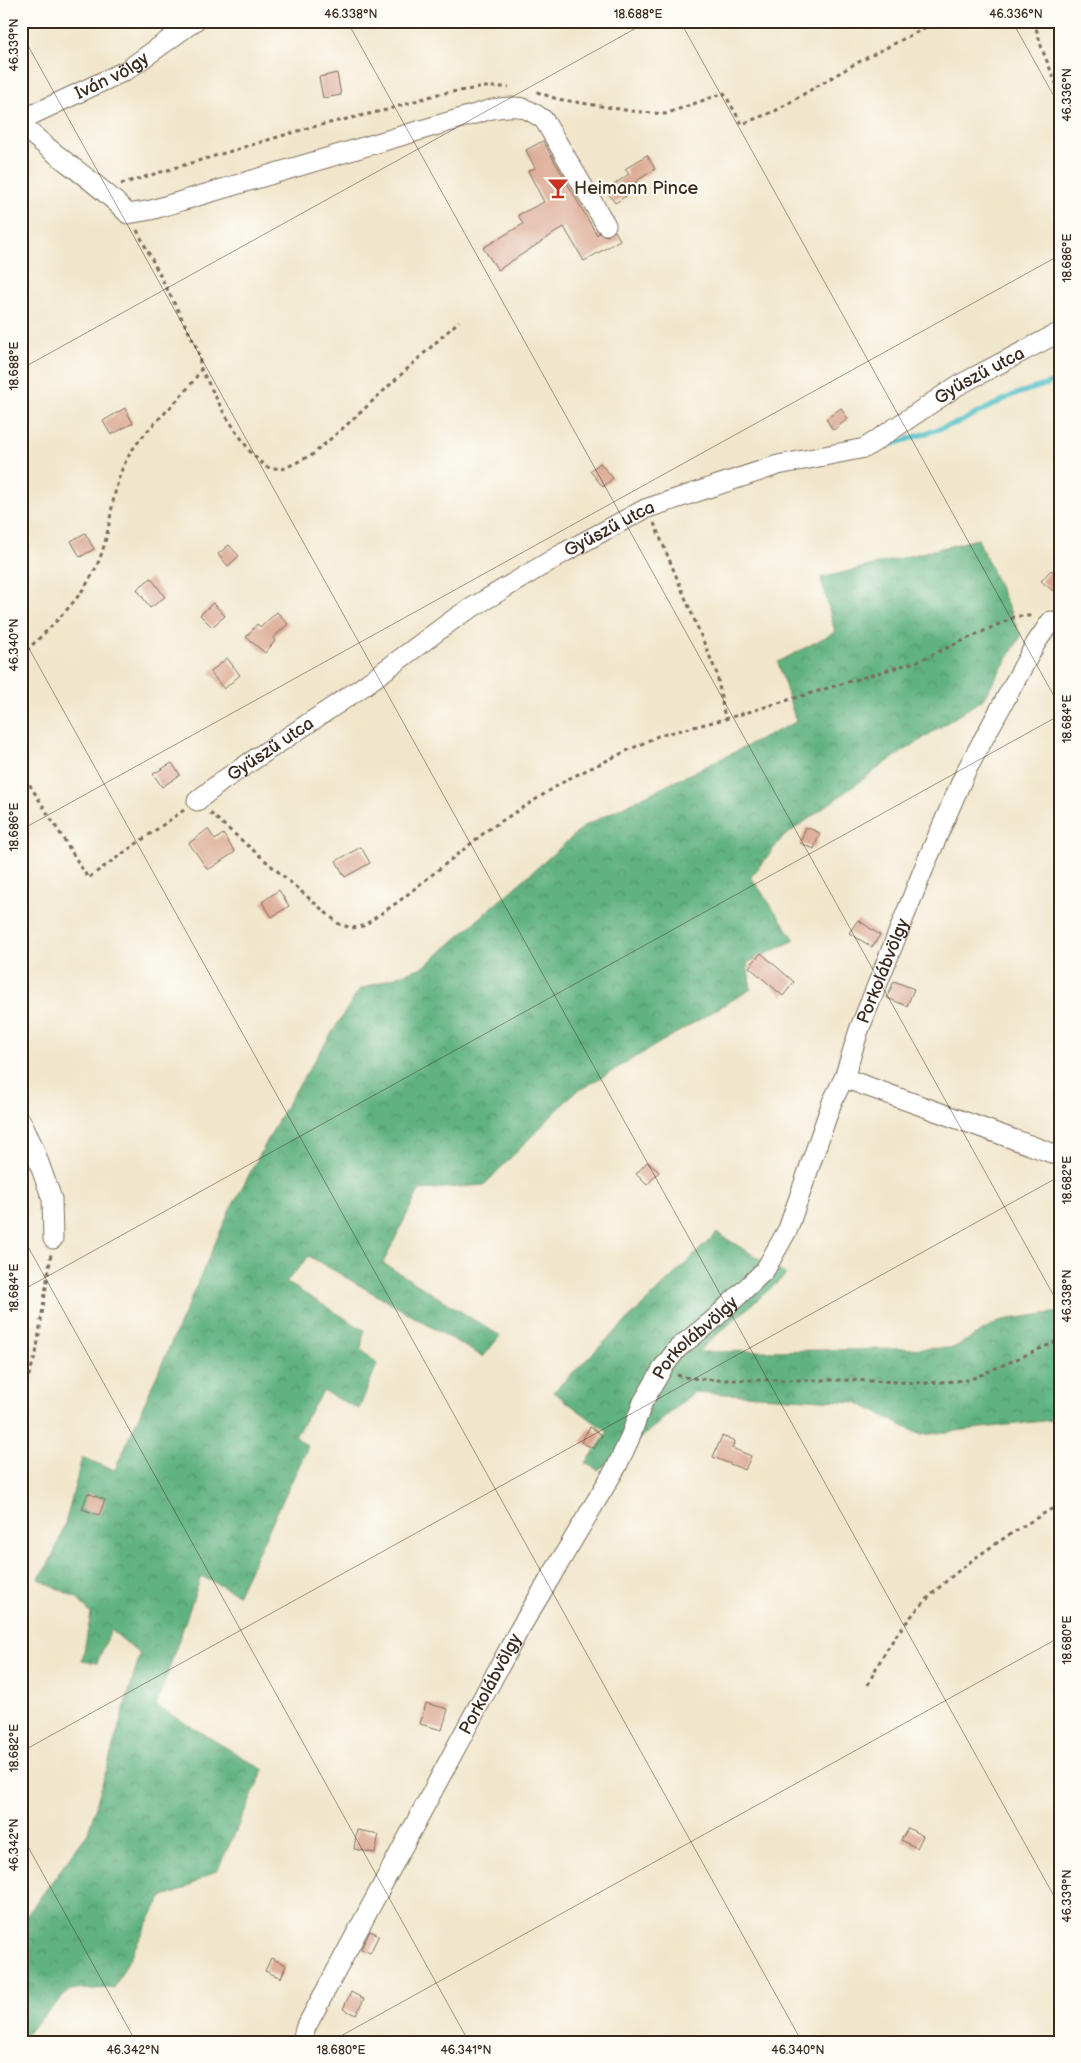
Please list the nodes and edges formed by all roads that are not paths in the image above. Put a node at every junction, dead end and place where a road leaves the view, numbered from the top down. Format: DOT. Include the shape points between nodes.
graph roads {
  1 [pos="195,21"];
  2 [pos="21,120"];
  3 [pos="21,124"];
  4 [pos="606,225"];
  5 [pos="1060,332"];
  6 [pos="1051,621"];
  7 [pos="197,801"];
  8 [pos="844,1078"];
  9 [pos="21,1121"];
  10 [pos="1060,1156"];
  11 [pos="53,1239"];
  12 [pos="302,2042"];
  1 -- 2 [label="street, Iván völgy" via="127,70"];
  3 -- 4 [label="street" via="128,214 151,210 492,109 514,106 529,109 544,120"];
  5 -- 7 [label="street, Gyűszű utca" via="957,386 865,448 778,464 648,508 565,552 458,616 361,688"];
  6 -- 8 [label="street, Porkolábvölgy" via="966,771 859,1030"];
  8 -- 10 [label="street"];
  8 -- 12 [label="street, Porkolábvölgy" via="832,1102 788,1229 765,1270 712,1321 678,1348 642,1402 630,1440 519,1630 305,2029"];
  9 -- 11 [label="street" via="52,1199"];
}
